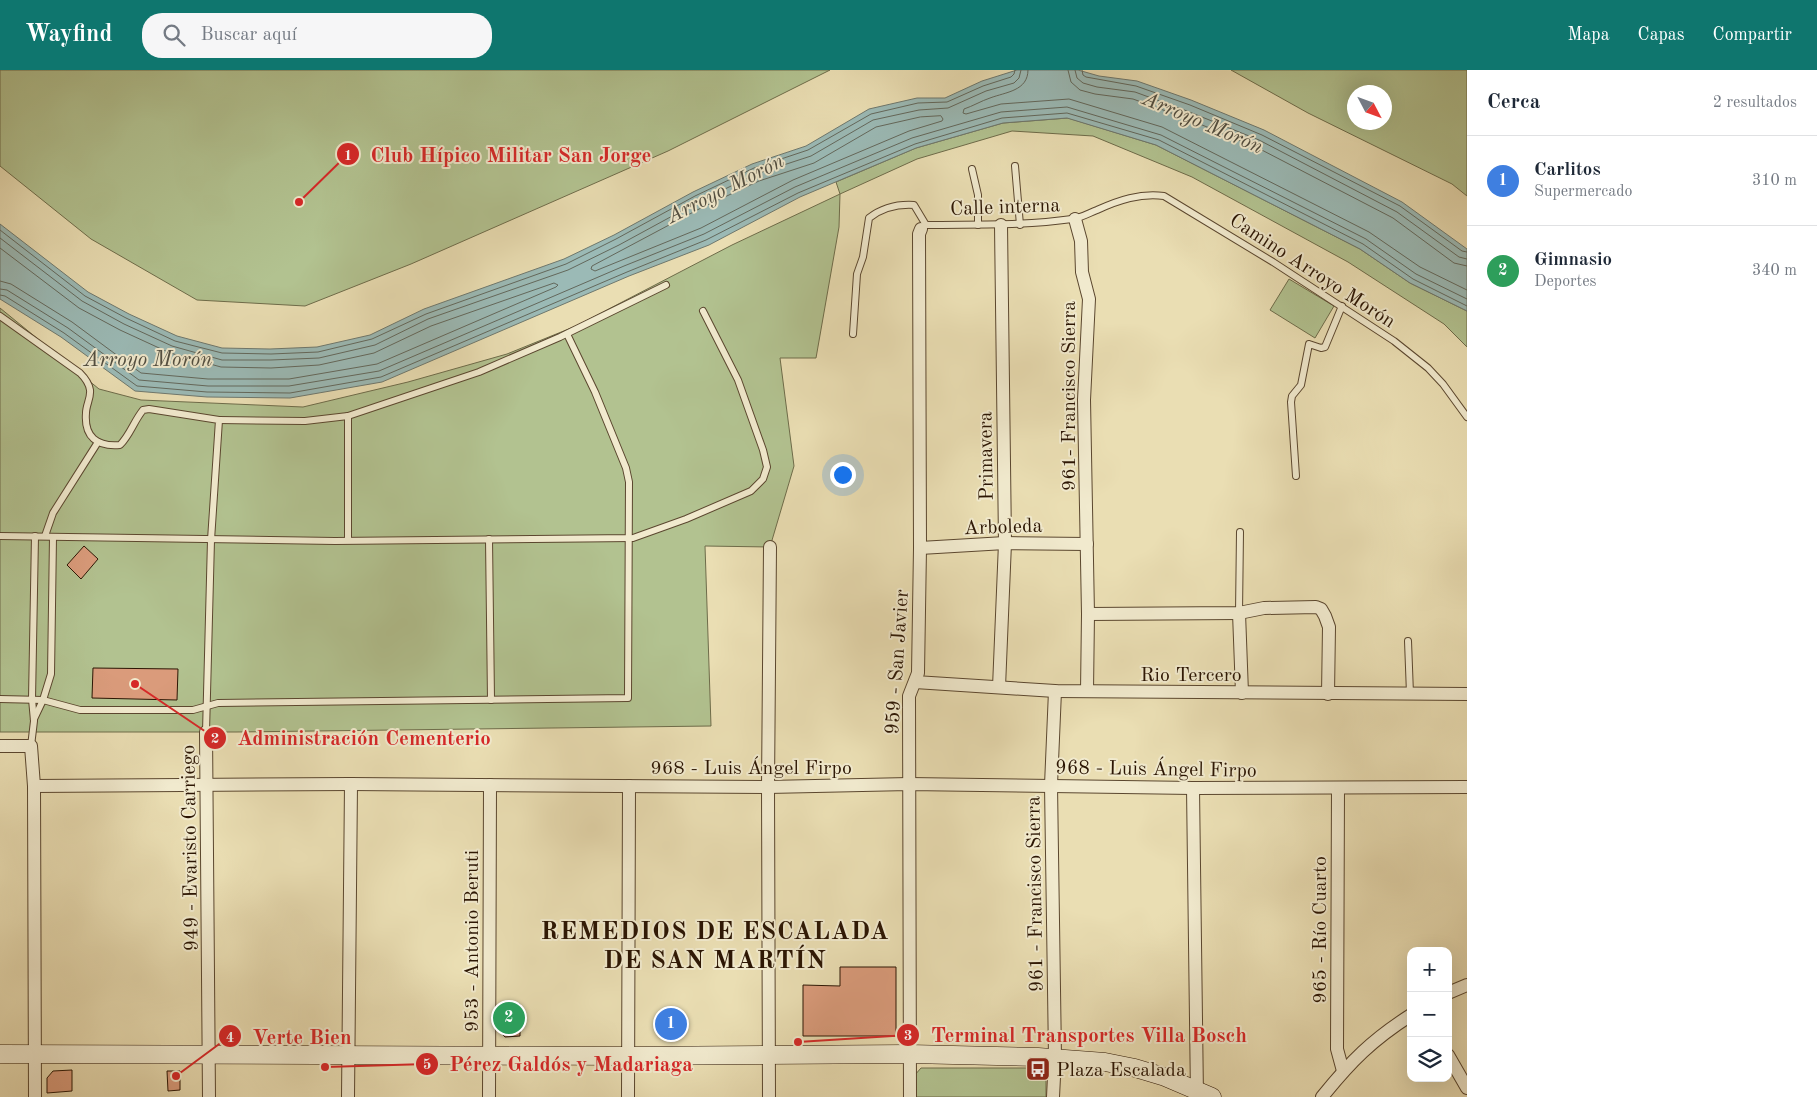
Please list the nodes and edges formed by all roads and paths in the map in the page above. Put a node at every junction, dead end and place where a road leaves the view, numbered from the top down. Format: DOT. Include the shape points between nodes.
graph roads {
  1 [pos="1015,166"];
  2 [pos="972,169"];
  3 [pos="1118,201"];
  4 [pos="1075,219"];
  5 [pos="1001,225"];
  6 [pos="1020,225"];
  7 [pos="978,226"];
  8 [pos="923,227"];
  9 [pos="666,285"];
  10 [pos="1342,306"];
  11 [pos="703,311"];
  12 [pos="0,316"];
  13 [pos="567,334"];
  14 [pos="853,334"];
  15 [pos="348,416"];
  16 [pos="1467,417"];
  17 [pos="219,420"];
  18 [pos="98,442"];
  19 [pos="1296,476"];
  20 [pos="1240,532"];
  21 [pos="0,536"];
  22 [pos="35,536"];
  23 [pos="44,536"];
  24 [pos="53,536"];
  25 [pos="490,539"];
  26 [pos="627,539"];
  27 [pos="211,540"];
  28 [pos="348,540"];
  29 [pos="1005,543"];
  30 [pos="1087,544"];
  31 [pos="770,547"];
  32 [pos="920,548"];
  33 [pos="1239,613"];
  34 [pos="1088,614"];
  35 [pos="1408,642"];
  36 [pos="915,682"];
  37 [pos="999,686"];
  38 [pos="1087,691"];
  39 [pos="1055,692"];
  40 [pos="1242,693"];
  41 [pos="1328,694"];
  42 [pos="1410,694"];
  43 [pos="1467,694"];
  44 [pos="0,699"];
  45 [pos="32,699"];
  46 [pos="43,700"];
  47 [pos="491,700"];
  48 [pos="208,706"];
  49 [pos="34,721"];
  50 [pos="206,732"];
  51 [pos="0,746"];
  52 [pos="31,746"];
  53 [pos="351,784"];
  54 [pos="909,784"];
  55 [pos="207,785"];
  56 [pos="490,785"];
  57 [pos="1051,785"];
  58 [pos="34,786"];
  59 [pos="629,786"];
  60 [pos="768,787"];
  61 [pos="1467,787"];
  62 [pos="1193,788"];
  63 [pos="1338,788"];
  64 [pos="1467,985"];
  65 [pos="1450,992"];
  66 [pos="1407,1018"];
  67 [pos="0,1054"];
  68 [pos="35,1054"];
  69 [pos="910,1054"];
  70 [pos="209,1055"];
  71 [pos="348,1055"];
  72 [pos="489,1055"];
  73 [pos="768,1055"];
  74 [pos="628,1056"];
  75 [pos="1055,1057"];
  76 [pos="1452,1062"];
  77 [pos="1343,1071"];
  78 [pos="1467,1088"];
  79 [pos="1202,1094"];
  80 [pos="35,1097"];
  81 [pos="209,1097"];
  82 [pos="348,1097"];
  83 [pos="489,1097"];
  84 [pos="628,1097"];
  85 [pos="769,1097"];
  86 [pos="910,1097"];
  87 [pos="1054,1097"];
  88 [pos="1322,1097"];
  1 -- 6 [label="lane"];
  2 -- 7 [label="lane" via="978,195"];
  3 -- 4 [label="lane, Calle interna"];
  3 -- 10 [label="lane, Camino Arroyo Morón" via="1153,194 1164,196"];
  4 -- 6 [label="lane, Calle interna"];
  4 -- 30 [label="street, 961- Francisco Sierra" via="1089,299 1084,400"];
  5 -- 6 [label="lane, Calle interna"];
  5 -- 7 [label="lane, Calle interna"];
  5 -- 29 [label="street, Primavera"];
  7 -- 8 [label="lane, Calle interna"];
  8 -- 14 [label="lane" via="914,205 886,208 869,218 864,257 857,274"];
  8 -- 32 [label="street, 959 - San Javier" via="919,234"];
  9 -- 13 [label="lane"];
  10 -- 16 [label="lane, Camino Arroyo Morón" via="1428,368"];
  10 -- 19 [label="lane" via="1324,348 1310,344 1301,385 1292,396"];
  11 -- 26 [label="lane" via="738,380 767,467 763,479 751,491 686,519"];
  12 -- 18 [label="lane" via="86,379 90,388 87,430"];
  13 -- 15 [label="lane" via="479,372"];
  13 -- 26 [label="lane" via="626,468 629,482"];
  15 -- 17 [label="lane" via="305,421"];
  15 -- 28 [label="lane"];
  17 -- 18 [label="lane" via="143,410 120,444 109,446"];
  17 -- 27 [label="lane, 949 - Evaristo Carriego"];
  18 -- 23 [label="lane" via="53,513"];
  20 -- 33 [label="lane"];
  21 -- 22 [label="lane"];
  22 -- 23 [label="lane"];
  22 -- 45 [label="lane"];
  23 -- 24 [label="lane"];
  24 -- 27 [label="lane"];
  24 -- 46 [label="lane" via="52,674"];
  25 -- 26 [label="lane"];
  25 -- 28 [label="lane"];
  25 -- 47 [label="lane"];
  26 -- 47 [label="lane" via="628,698"];
  27 -- 28 [label="lane"];
  27 -- 48 [label="lane, 949 - Evaristo Carriego"];
  29 -- 30 [label="street, Arboleda"];
  29 -- 32 [label="street, Arboleda"];
  29 -- 37 [label="street, Primavera"];
  30 -- 34 [label="street, 961- Francisco Sierra"];
  31 -- 60 [label="street"];
  32 -- 36 [label="street, 959 - San Javier" via="918,672"];
  33 -- 34 [label="street"];
  33 -- 40 [label="street"];
  33 -- 41 [label="street" via="1264,608 1321,609 1329,627"];
  34 -- 38 [label="street, 961- Francisco Sierra"];
  35 -- 42 [label="lane"];
  36 -- 37 [label="street, Rio Tercero"];
  36 -- 54 [label="street, 959 - San Javier" via="909,696"];
  37 -- 39 [label="street, Rio Tercero"];
  38 -- 39 [label="street, Rio Tercero"];
  38 -- 40 [label="street, Rio Tercero"];
  39 -- 57 [label="street, 961 - Francisco Sierra"];
  40 -- 41 [label="street, Rio Tercero"];
  41 -- 42 [label="street, Rio Tercero"];
  42 -- 43 [label="street, Rio Tercero"];
  44 -- 45 [label="lane"];
  45 -- 46 [label="lane"];
  45 -- 49 [label="lane"];
  46 -- 48 [label="lane" via="80,710 193,710"];
  46 -- 49 [label="lane"];
  47 -- 48 [label="lane" via="218,703"];
  48 -- 50 [label="lane, 949 - Evaristo Carriego"];
  49 -- 52 [label="lane"];
  50 -- 55 [label="street, 949 - Evaristo Carriego"];
  51 -- 52 [label="street"];
  52 -- 58 [label="street"];
  53 -- 55 [label="street, 968 - Luis Ángel Firpo"];
  53 -- 56 [label="street, 968 - Luis Ángel Firpo"];
  53 -- 71 [label="street"];
  54 -- 57 [label="street, 968 - Luis Ángel Firpo"];
  54 -- 60 [label="street, 968 - Luis Ángel Firpo"];
  54 -- 69 [label="street, 959 - San Javier"];
  55 -- 58 [label="street, 968 - Luis Ángel Firpo"];
  55 -- 70 [label="street, 949 - Evaristo Carriego"];
  56 -- 59 [label="street, 968 - Luis Ángel Firpo"];
  56 -- 72 [label="street, 953 - Antonio Beruti"];
  57 -- 62 [label="street, 968 - Luis Ángel Firpo"];
  57 -- 75 [label="street, 961 - Francisco Sierra"];
  58 -- 68 [label="street"];
  59 -- 60 [label="street, 968 - Luis Ángel Firpo"];
  59 -- 74 [label="street"];
  60 -- 73 [label="street"];
  61 -- 63 [label="street, 968 - Luis Ángel Firpo"];
  62 -- 63 [label="street, 968 - Luis Ángel Firpo"];
  62 -- 79 [label="street"];
  63 -- 77 [label="street, 965 - Río Cuarto" via="1337,1049"];
  64 -- 65 [label="street"];
  66 -- 77 [label="street" via="1384,1032"];
  67 -- 68 [label="main road"];
  68 -- 70 [label="main road"];
  68 -- 80 [label="street"];
  69 -- 73 [label="main road"];
  69 -- 75 [label="main road"];
  69 -- 86 [label="street, 959 - San Javier"];
  70 -- 71 [label="main road"];
  70 -- 81 [label="street, 949 - Evaristo Carriego"];
  71 -- 72 [label="main road"];
  71 -- 82 [label="street"];
  72 -- 74 [label="main road"];
  72 -- 83 [label="street, 953 - Antonio Beruti"];
  73 -- 74 [label="main road"];
  73 -- 85 [label="street"];
  74 -- 84 [label="street"];
  75 -- 79 [label="main road" via="1135,1068"];
  75 -- 87 [label="street, 961 - Francisco Sierra"];
  76 -- 78 [label="street"];
  77 -- 88 [label="street"];
}
